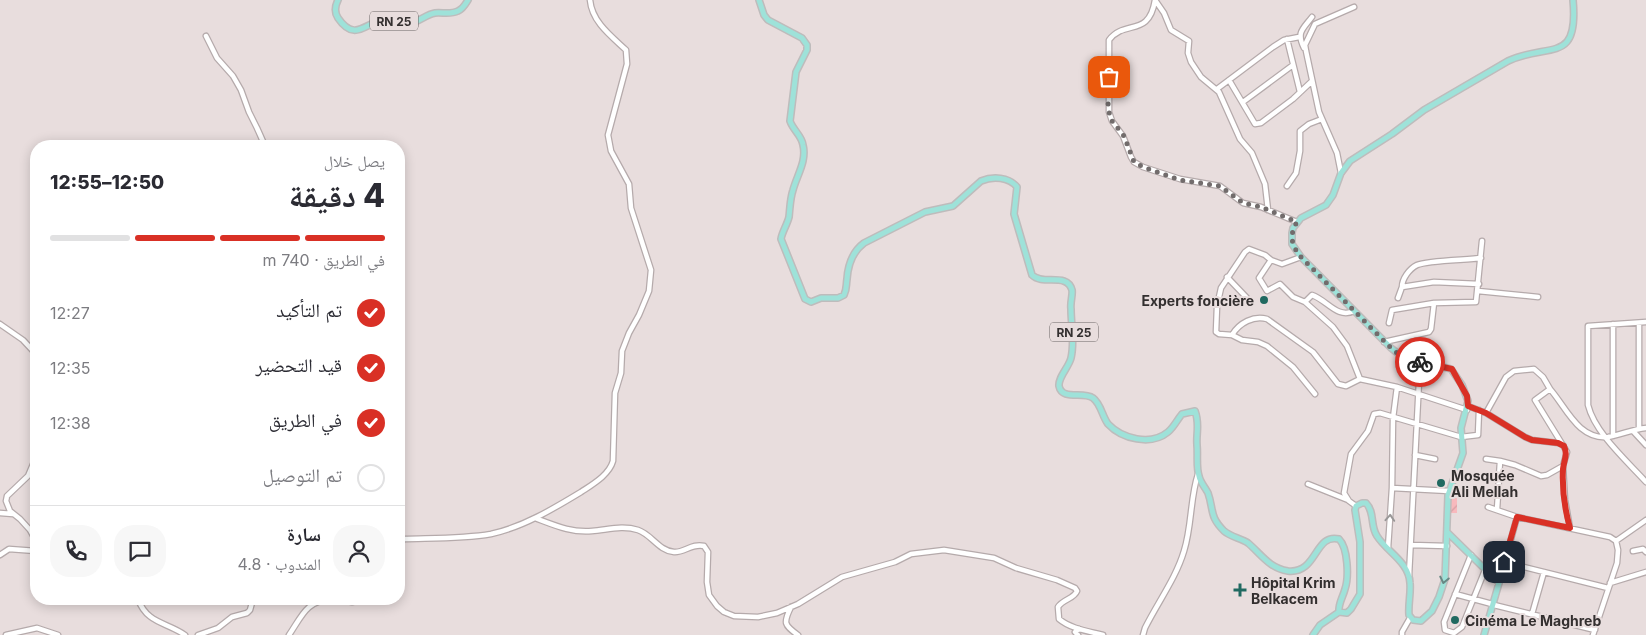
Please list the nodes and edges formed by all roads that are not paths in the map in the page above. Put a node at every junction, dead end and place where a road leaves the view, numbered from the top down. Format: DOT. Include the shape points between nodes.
graph roads {
  1 [pos="338,0"];
  2 [pos="468,0"];
  3 [pos="590,0"];
  4 [pos="759,0"];
  5 [pos="1155,0"];
  6 [pos="1573,0"];
  7 [pos="1354,7"];
  8 [pos="1312,17"];
  9 [pos="206,36"];
  10 [pos="1300,37"];
  11 [pos="1287,39"];
  12 [pos="1306,51"];
  13 [pos="1293,66"];
  14 [pos="1229,80"];
  15 [pos="1311,82"];
  16 [pos="1217,89"];
  17 [pos="1300,92"];
  18 [pos="1243,102"];
  19 [pos="1322,119"];
  20 [pos="263,140"];
  21 [pos="1341,173"];
  22 [pos="1287,186"];
  23 [pos="1268,210"];
  24 [pos="1297,222"];
  25 [pos="1482,241"];
  26 [pos="1301,257"];
  27 [pos="1481,258"];
  28 [pos="1271,260"];
  29 [pos="1227,277"];
  30 [pos="1479,284"];
  31 [pos="1402,287"];
  32 [pos="1478,291"];
  33 [pos="1538,297"];
  34 [pos="1247,298"];
  35 [pos="1398,298"];
  36 [pos="1305,302"];
  37 [pos="1434,303"];
  38 [pos="1354,311"];
  39 [pos="1646,322"];
  40 [pos="1389,323"];
  41 [pos="1639,323"];
  42 [pos="0,324"];
  43 [pos="1613,324"];
  44 [pos="1232,335"];
  45 [pos="1384,342"];
  46 [pos="30,348"];
  47 [pos="1420,362"];
  48 [pos="1360,379"];
  49 [pos="1397,387"];
  50 [pos="1550,389"];
  51 [pos="1418,392"];
  52 [pos="1315,394"];
  53 [pos="1468,408"];
  54 [pos="1480,410"];
  55 [pos="1486,413"];
  56 [pos="1393,418"];
  57 [pos="1416,424"];
  58 [pos="1639,428"];
  59 [pos="1646,428"];
  60 [pos="1633,431"];
  61 [pos="1613,436"];
  62 [pos="1461,437"];
  63 [pos="1606,437"];
  64 [pos="1646,445"];
  65 [pos="1564,446"];
  66 [pos="1415,455"];
  67 [pos="1435,459"];
  68 [pos="1486,459"];
  69 [pos="1500,461"];
  70 [pos="1563,466"];
  71 [pos="30,471"];
  72 [pos="1198,474"];
  73 [pos="1646,482"];
  74 [pos="1308,484"];
  75 [pos="1392,488"];
  76 [pos="1414,489"];
  77 [pos="1449,491"];
  78 [pos="1349,500"];
  79 [pos="1356,506"];
  80 [pos="1488,507"];
  81 [pos="1497,510"];
  82 [pos="0,513"];
  83 [pos="13,514"];
  84 [pos="1517,517"];
  85 [pos="535,518"];
  86 [pos="1646,520"];
  87 [pos="1570,528"];
  88 [pos="30,530"];
  89 [pos="1448,532"];
  90 [pos="405,539"];
  91 [pos="1616,541"];
  92 [pos="1411,545"];
  93 [pos="1447,546"];
  94 [pos="1388,548"];
  95 [pos="30,551"];
  96 [pos="1633,551"];
  97 [pos="1646,552"];
  98 [pos="0,555"];
  99 [pos="1471,555"];
  100 [pos="1504,562"];
  101 [pos="1486,570"];
  102 [pos="1544,572"];
  103 [pos="1646,572"];
  104 [pos="1409,577"];
  105 [pos="1499,583"];
  106 [pos="1609,586"];
  107 [pos="1455,594"];
  108 [pos="1473,599"];
  109 [pos="1493,604"];
  110 [pos="140,605"];
  111 [pos="251,605"];
  112 [pos="310,605"];
  113 [pos="792,607"];
  114 [pos="1339,612"];
  115 [pos="1532,614"];
  116 [pos="1410,618"];
  117 [pos="1079,629"];
  118 [pos="1594,632"];
  119 [pos="6,635"];
  120 [pos="58,635"];
  121 [pos="186,635"];
  122 [pos="198,635"];
  123 [pos="289,635"];
  124 [pos="798,635"];
  125 [pos="1078,635"];
  126 [pos="1103,635"];
  127 [pos="1143,635"];
  128 [pos="1313,635"];
  129 [pos="1402,635"];
  130 [pos="1484,635"];
  1 -- 2 [label="main road, RN 25" via="335,8 339,19 346,26 362,30 382,20 406,24 436,13 454,13"];
  3 -- 85 [label="street" via="595,17 626,50 627,64 608,135 611,151 629,184 631,208 651,270 649,291 622,351 621,373 615,393 612,466 592,484"];
  4 -- 72 [label="main road, RN 25" via="768,20 807,44 796,72 790,121 801,138 804,156 781,240 805,299 811,302 844,295 851,259 864,243 925,212 953,206 981,181 1003,178 1013,182 1017,187 1014,214 1032,275 1041,281 1062,280 1072,291 1074,330 1069,364 1060,381 1062,392 1093,398 1111,426 1138,439 1161,436 1182,414 1195,412 1199,424"];
  5 -- 16 [label="street" via="1172,30 1189,41 1188,53 1200,77"];
  5 -- 23 [label="street" via="1145,22 1120,30 1109,40 1109,112 1124,136 1131,157 1143,167 1180,180 1220,186 1243,203"];
  6 -- 21 [label="main road" via="1572,32 1561,48 1508,61 1424,110 1350,161"];
  7 -- 12 [label="street" via="1315,24 1305,45"];
  8 -- 10 [label="street"];
  9 -- 20 [label="street" via="217,58 241,90"];
  10 -- 11 [label="street"];
  10 -- 12 [label="street"];
  11 -- 13 [label="street"];
  11 -- 14 [label="street"];
  12 -- 15 [label="street"];
  13 -- 17 [label="street"];
  13 -- 18 [label="street"];
  14 -- 16 [label="street"];
  14 -- 18 [label="street"];
  15 -- 17 [label="street"];
  15 -- 19 [label="street"];
  16 -- 23 [label="street" via="1240,139 1250,148 1256,162 1265,184"];
  17 -- 18 [label="street" via="1261,123 1255,124"];
  19 -- 21 [label="street" via="1337,153"];
  19 -- 22 [label="street" via="1300,131 1296,173"];
  21 -- 24 [label="main road" via="1326,205"];
  23 -- 24 [label="street"];
  24 -- 26 [label="main road" via="1291,238"];
  25 -- 27 [label="street"];
  26 -- 28 [label="street" via="1282,264"];
  26 -- 38 [label="main road"];
  27 -- 30 [label="street"];
  27 -- 31 [label="street" via="1416,265 1404,278"];
  28 -- 29 [label="street" via="1249,249"];
  28 -- 36 [label="street" via="1260,278 1267,291 1280,284 1293,297"];
  29 -- 34 [label="street"];
  29 -- 44 [label="street" via="1221,288 1215,327 1219,334"];
  30 -- 31 [label="street" via="1434,282"];
  30 -- 32 [label="street"];
  31 -- 35 [label="street"];
  32 -- 33 [label="street"];
  32 -- 37 [label="street" via="1476,302"];
  36 -- 38 [label="street" via="1312,295 1339,312"];
  36 -- 48 [label="street" via="1334,327 1347,346"];
  37 -- 40 [label="street" via="1392,310"];
  37 -- 45 [label="street" via="1429,332"];
  38 -- 45 [label="main road"];
  39 -- 41 [label="street"];
  41 -- 43 [label="street"];
  41 -- 58 [label="street"];
  42 -- 46 [label="street"];
  43 -- 61 [label="street"];
  43 -- 63 [label="street" via="1588,326 1588,405 1593,419"];
  44 -- 48 [label="street" via="1250,319 1267,319 1313,352 1338,384 1346,386"];
  44 -- 52 [label="street" via="1267,346 1293,367"];
  45 -- 47 [label="main road" via="1401,356"];
  47 -- 51 [label="street"];
  47 -- 53 [label="main road" via="1452,369 1467,396"];
  48 -- 49 [label="street"];
  49 -- 51 [label="street"];
  49 -- 56 [label="street"];
  50 -- 55 [label="street" via="1534,368 1514,371 1506,377"];
  50 -- 63 [label="street" via="1575,424 1587,433"];
  50 -- 65 [label="street" via="1535,400"];
  51 -- 53 [label="street"];
  51 -- 57 [label="street"];
  53 -- 54 [label="street"];
  53 -- 62 [label="main road"];
  54 -- 55 [label="street"];
  54 -- 62 [label="street" via="1478,435"];
  55 -- 65 [label="street" via="1532,440"];
  56 -- 57 [label="street"];
  56 -- 75 [label="street"];
  56 -- 78 [label="street" via="1378,412 1374,414 1368,431 1353,450 1344,493"];
  57 -- 62 [label="street"];
  57 -- 66 [label="street"];
  58 -- 59 [label="street"];
  58 -- 60 [label="street"];
  60 -- 61 [label="street"];
  60 -- 64 [label="street"];
  61 -- 63 [label="street"];
  62 -- 77 [label="main road" via="1462,457"];
  63 -- 73 [label="street"];
  65 -- 70 [label="street" via="1567,452"];
  66 -- 67 [label="street"];
  66 -- 76 [label="street"];
  68 -- 69 [label="street"];
  69 -- 70 [label="street" via="1541,476"];
  69 -- 81 [label="street"];
  70 -- 87 [label="street"];
  71 -- 83 [label="street" via="7,496 8,507"];
  72 -- 114 [label="main road, RN 25" via="1208,493 1212,516 1218,524 1245,542 1264,561 1285,570 1298,570 1313,559 1322,543 1333,537 1339,538 1344,547 1346,586"];
  72 -- 127 [label="street" via="1184,552"];
  74 -- 78 [label="street"];
  75 -- 76 [label="street"];
  94 -- 75 [label="street, one-way"];
  76 -- 77 [label="street"];
  76 -- 92 [label="street"];
  77 -- 89 [label="main road"];
  78 -- 79 [label="street"];
  79 -- 94 [label="main road" via="1362,502 1369,506 1376,534"];
  79 -- 114 [label="main road" via="1360,594 1351,610"];
  80 -- 81 [label="street"];
  81 -- 84 [label="street"];
  82 -- 83 [label="street"];
  83 -- 88 [label="street"];
  84 -- 87 [label="street"];
  84 -- 100 [label="street"];
  85 -- 90 [label="street" via="492,534"];
  85 -- 113 [label="street" via="578,531 611,527 640,531 671,552 704,546 708,552 710,595 724,612 734,616 758,617"];
  86 -- 91 [label="street"];
  87 -- 91 [label="street"];
  89 -- 93 [label="main road"];
  89 -- 99 [label="main road"];
  91 -- 106 [label="street" via="1618,563"];
  92 -- 93 [label="street"];
  92 -- 104 [label="street"];
  93 -- 116 [label="main road, one-way" via="1445,579 1432,611 1421,622"];
  94 -- 104 [label="main road"];
  95 -- 98 [label="street" via="9,549"];
  96 -- 97 [label="street" via="1643,549"];
  99 -- 101 [label="main road"];
  99 -- 107 [label="street"];
  100 -- 102 [label="street"];
  100 -- 105 [label="street"];
  101 -- 105 [label="main road"];
  101 -- 108 [label="street"];
  102 -- 106 [label="street"];
  102 -- 115 [label="street"];
  103 -- 106 [label="street"];
  104 -- 116 [label="main road"];
  105 -- 109 [label="main road"];
  106 -- 118 [label="street"];
  107 -- 108 [label="street"];
  107 -- 108 [label="street" via="1444,622 1445,630 1450,632 1462,627"];
  108 -- 109 [label="street"];
  109 -- 115 [label="street"];
  109 -- 130 [label="main road"];
  110 -- 121 [label="street" via="149,616"];
  111 -- 122 [label="street" via="247,613"];
  112 -- 123 [label="street"];
  113 -- 117 [label="street" via="842,578 911,554 944,550 994,558 1075,588 1076,595 1061,602 1057,613 1064,623"];
  113 -- 124 [label="street" via="786,624"];
  114 -- 128 [label="main road" via="1320,624"];
  115 -- 118 [label="street"];
  116 -- 129 [label="street"];
  117 -- 125 [label="street" via="1075,632"];
  117 -- 126 [label="street"];
  119 -- 120 [label="street" via="37,628"];
}
